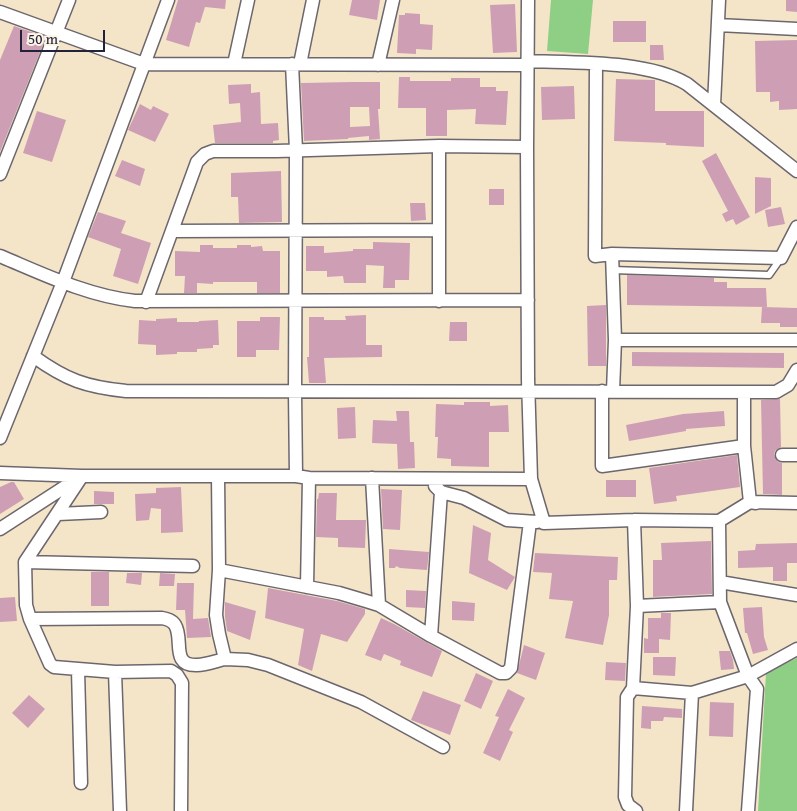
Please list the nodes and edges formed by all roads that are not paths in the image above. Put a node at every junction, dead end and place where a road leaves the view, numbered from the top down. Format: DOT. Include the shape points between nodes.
graph roads {
  1 [pos="69,0"];
  2 [pos="168,0"];
  3 [pos="248,0"];
  4 [pos="313,0"];
  5 [pos="393,0"];
  6 [pos="528,0"];
  7 [pos="719,0"];
  8 [pos="0,12"];
  9 [pos="718,25"];
  10 [pos="797,29"];
  11 [pos="56,32"];
  12 [pos="527,63"];
  13 [pos="144,64"];
  14 [pos="234,64"];
  15 [pos="296,64"];
  16 [pos="596,64"];
  17 [pos="378,65"];
  18 [pos="714,105"];
  19 [pos="439,146"];
  20 [pos="527,147"];
  21 [pos="296,150"];
  22 [pos="797,171"];
  23 [pos="0,174"];
  24 [pos="797,227"];
  25 [pos="296,230"];
  26 [pos="439,230"];
  27 [pos="173,231"];
  28 [pos="612,254"];
  29 [pos="0,256"];
  30 [pos="781,258"];
  31 [pos="612,270"];
  32 [pos="63,282"];
  33 [pos="528,300"];
  34 [pos="296,301"];
  35 [pos="439,301"];
  36 [pos="146,302"];
  37 [pos="615,340"];
  38 [pos="797,340"];
  39 [pos="33,356"];
  40 [pos="797,370"];
  41 [pos="529,391"];
  42 [pos="608,391"];
  43 [pos="295,392"];
  44 [pos="744,392"];
  45 [pos="0,438"];
  46 [pos="744,446"];
  47 [pos="782,455"];
  48 [pos="797,455"];
  49 [pos="0,472"];
  50 [pos="82,476"];
  51 [pos="218,476"];
  52 [pos="296,476"];
  53 [pos="309,478"];
  54 [pos="372,478"];
  55 [pos="429,479"];
  56 [pos="531,479"];
  57 [pos="441,492"];
  58 [pos="750,502"];
  59 [pos="797,503"];
  60 [pos="797,511"];
  61 [pos="101,512"];
  62 [pos="58,514"];
  63 [pos="634,520"];
  64 [pos="720,521"];
  65 [pos="530,522"];
  66 [pos="544,523"];
  67 [pos="0,529"];
  68 [pos="26,562"];
  69 [pos="193,566"];
  70 [pos="219,570"];
  71 [pos="720,582"];
  72 [pos="307,587"];
  73 [pos="797,595"];
  74 [pos="720,602"];
  75 [pos="379,605"];
  76 [pos="637,606"];
  77 [pos="30,620"];
  78 [pos="432,636"];
  79 [pos="797,649"];
  80 [pos="225,659"];
  81 [pos="78,670"];
  82 [pos="115,672"];
  83 [pos="748,676"];
  84 [pos="633,688"];
  85 [pos="692,693"];
  86 [pos="442,747"];
  87 [pos="81,783"];
  88 [pos="120,811"];
  89 [pos="181,811"];
  90 [pos="636,811"];
  91 [pos="686,811"];
  92 [pos="748,811"];
  1 -- 11 [label="street"];
  2 -- 13 [label="street"];
  3 -- 14 [label="street"];
  4 -- 15 [label="street"];
  5 -- 17 [label="street"];
  6 -- 12 [label="street"];
  7 -- 9 [label="street"];
  8 -- 11 [label="street"];
  9 -- 10 [label="street"];
  9 -- 18 [label="street"];
  11 -- 13 [label="street"];
  11 -- 23 [label="street"];
  12 -- 16 [label="street"];
  12 -- 17 [label="street"];
  12 -- 20 [label="street"];
  13 -- 14 [label="street"];
  13 -- 32 [label="street"];
  14 -- 15 [label="street"];
  15 -- 17 [label="street"];
  15 -- 21 [label="street"];
  16 -- 18 [label="street" via="659,72 687,84"];
  16 -- 28 [label="street" via="596,256"];
  18 -- 22 [label="street"];
  19 -- 20 [label="street"];
  19 -- 21 [label="street"];
  19 -- 26 [label="street"];
  20 -- 33 [label="street"];
  21 -- 25 [label="street"];
  21 -- 27 [label="street" via="213,150 205,154 197,162"];
  24 -- 30 [label="street"];
  25 -- 26 [label="street"];
  25 -- 27 [label="street"];
  25 -- 34 [label="street"];
  26 -- 35 [label="street"];
  27 -- 36 [label="street"];
  28 -- 30 [label="street"];
  28 -- 31 [label="street"];
  29 -- 32 [label="street"];
  30 -- 31 [label="lane" via="769,275"];
  31 -- 37 [label="street"];
  32 -- 36 [label="street" via="118,299"];
  32 -- 39 [label="street"];
  33 -- 35 [label="street"];
  33 -- 41 [label="street"];
  34 -- 35 [label="street"];
  34 -- 36 [label="street"];
  34 -- 43 [label="street"];
  37 -- 38 [label="street"];
  37 -- 42 [label="street"];
  39 -- 43 [label="street" via="68,378 126,392"];
  39 -- 45 [label="street"];
  40 -- 44 [label="street" via="788,385 776,392"];
  41 -- 42 [label="street"];
  41 -- 43 [label="street"];
  41 -- 56 [label="street"];
  42 -- 44 [label="street"];
  42 -- 46 [label="street" via="602,466"];
  43 -- 52 [label="street"];
  44 -- 46 [label="street"];
  46 -- 58 [label="street"];
  47 -- 48 [label="street"];
  49 -- 50 [label="street"];
  50 -- 51 [label="street"];
  50 -- 62 [label="street"];
  50 -- 67 [label="street"];
  51 -- 52 [label="street"];
  51 -- 70 [label="street"];
  52 -- 53 [label="street"];
  53 -- 54 [label="street"];
  53 -- 72 [label="street"];
  54 -- 55 [label="street"];
  54 -- 75 [label="street"];
  55 -- 56 [label="street"];
  55 -- 57 [label="street"];
  56 -- 66 [label="street"];
  57 -- 65 [label="street" via="464,498 507,520"];
  57 -- 78 [label="street"];
  58 -- 59 [label="street"];
  58 -- 60 [label="street"];
  58 -- 64 [label="street"];
  61 -- 62 [label="street"];
  62 -- 68 [label="street"];
  63 -- 64 [label="street"];
  63 -- 66 [label="street"];
  63 -- 76 [label="street"];
  64 -- 71 [label="street"];
  65 -- 66 [label="street"];
  65 -- 78 [label="street" via="511,668 500,673"];
  68 -- 69 [label="street"];
  68 -- 77 [label="street" via="26,605"];
  70 -- 72 [label="street"];
  70 -- 80 [label="street" via="216,615"];
  71 -- 73 [label="street"];
  71 -- 74 [label="street"];
  72 -- 75 [label="street"];
  74 -- 76 [label="street"];
  74 -- 83 [label="street"];
  75 -- 78 [label="street"];
  76 -- 84 [label="street"];
  77 -- 80 [label="street" via="162,618 171,620 176,626 183,661 199,665"];
  77 -- 81 [label="street" via="50,664"];
  79 -- 83 [label="street"];
  80 -- 86 [label="street" via="268,665 361,702"];
  81 -- 82 [label="street"];
  81 -- 87 [label="street"];
  82 -- 88 [label="street"];
  82 -- 89 [label="street" via="171,671 182,683"];
  83 -- 85 [label="street"];
  83 -- 92 [label="street" via="757,689"];
  84 -- 85 [label="street"];
  84 -- 90 [label="street" via="627,697 625,797 628,805"];
  85 -- 91 [label="street"];
}
